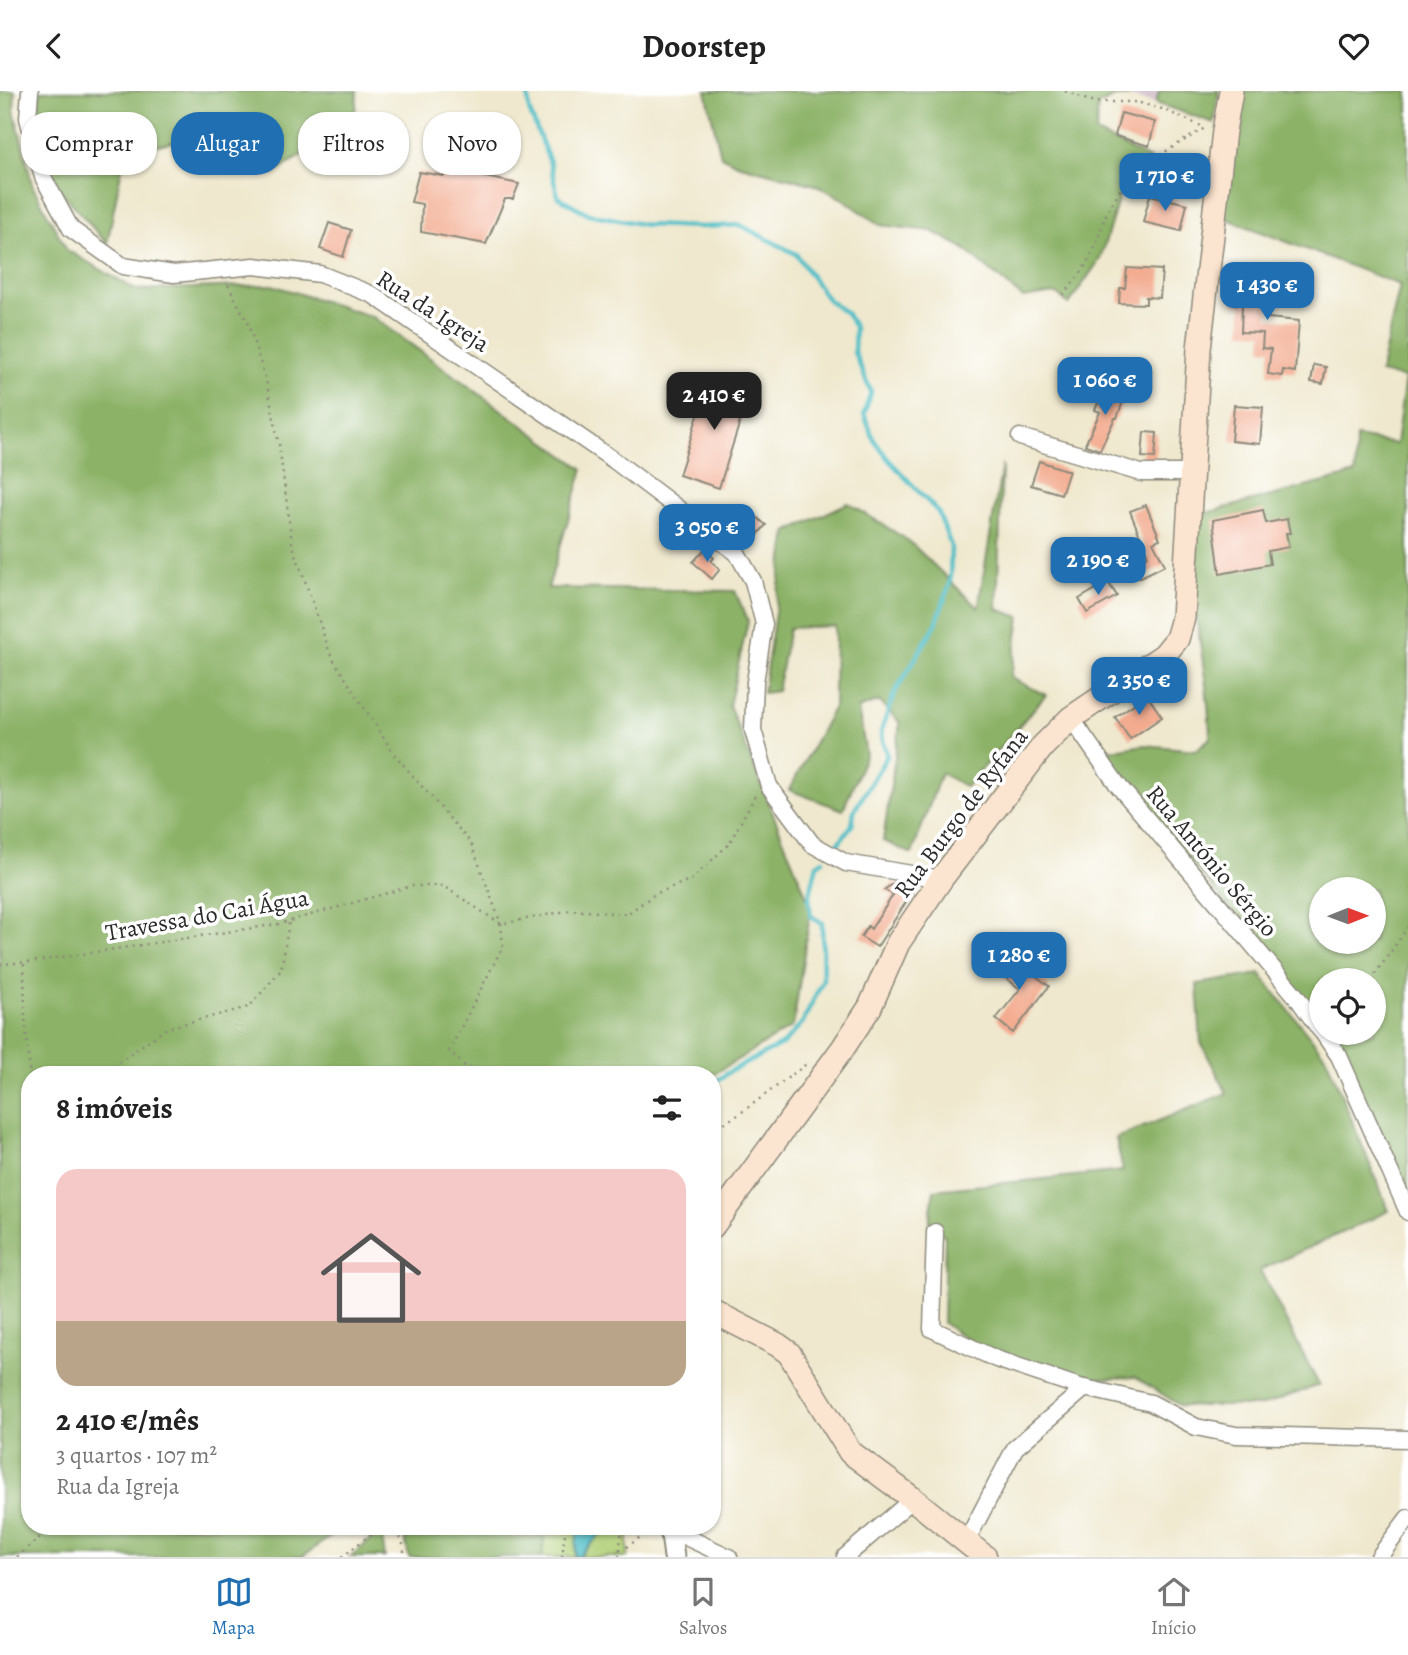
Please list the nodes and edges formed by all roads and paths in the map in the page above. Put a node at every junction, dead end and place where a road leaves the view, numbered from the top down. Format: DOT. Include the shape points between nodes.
graph roads {
  1 [pos="30,91"];
  2 [pos="1065,91"];
  3 [pos="1231,91"];
  4 [pos="1215,129"];
  5 [pos="220,269"];
  6 [pos="1063,295"];
  7 [pos="1020,437"];
  8 [pos="1191,473"];
  9 [pos="1071,718"];
  10 [pos="770,787"];
  11 [pos="941,879"];
  12 [pos="289,922"];
  13 [pos="501,924"];
  14 [pos="1408,927"];
  15 [pos="24,962"];
  16 [pos="0,964"];
  17 [pos="1379,968"];
  18 [pos="1309,1014"];
  19 [pos="1331,1045"];
  20 [pos="810,1061"];
  21 [pos="29,1066"];
  22 [pos="113,1066"];
  23 [pos="465,1066"];
  24 [pos="721,1125"];
  25 [pos="1408,1212"];
  26 [pos="721,1215"];
  27 [pos="935,1232"];
  28 [pos="721,1316"];
  29 [pos="1086,1389"];
  30 [pos="1408,1439"];
  31 [pos="913,1499"];
  32 [pos="1408,1517"];
  33 [pos="43,1535"];
  34 [pos="370,1535"];
  35 [pos="396,1535"];
  36 [pos="565,1535"];
  37 [pos="621,1535"];
  38 [pos="649,1535"];
  39 [pos="667,1535"];
  40 [pos="682,1535"];
  41 [pos="966,1542"];
  42 [pos="620,1550"];
  43 [pos="17,1557"];
  44 [pos="342,1557"];
  45 [pos="405,1557"];
  46 [pos="562,1557"];
  47 [pos="619,1557"];
  48 [pos="674,1557"];
  49 [pos="729,1557"];
  50 [pos="845,1557"];
  51 [pos="985,1557"];
  52 [pos="1379,1557"];
  1 -- 5 [label="street, Rua da Igreja" via="28,118 43,177 71,229 123,266 174,274"];
  2 -- 4 [label="path" via="1098,102 1136,102"];
  3 -- 4 [label="main road, Rua Burgo de Ryfana"];
  4 -- 6 [label="path" via="1131,172 1107,212 1082,272"];
  4 -- 8 [label="main road, Rua Burgo de Ryfana"];
  5 -- 10 [label="street, Rua da Igreja" via="254,266 320,274 373,295 615,461 737,553 753,582 764,624 753,730"];
  5 -- 13 [label="path" via="248,323 267,384 292,543 331,656 394,754 471,843"];
  7 -- 8 [label="street" via="1141,473"];
  8 -- 9 [label="main road, Rua Burgo de Ryfana" via="1183,618 1177,639 1164,655"];
  9 -- 11 [label="main road, Rua Burgo de Ryfana" via="1043,746"];
  9 -- 18 [label="street, Rua António Sérgio" via="1117,784"];
  10 -- 11 [label="street, Rua da Igreja" via="812,844 846,863"];
  10 -- 13 [label="path" via="756,795 729,844 692,879 655,894 627,914 571,909"];
  11 -- 26 [label="main road, Rua Burgo de Ryfana" via="898,943 870,1007"];
  12 -- 13 [label="path, Travessa do Cai Água" via="412,887 443,886"];
  12 -- 15 [label="path, Travessa do Cai Água"];
  12 -- 22 [label="path" via="281,970 249,1007 167,1028"];
  13 -- 23 [label="path" via="503,946 449,1051"];
  14 -- 17 [label="path"];
  15 -- 16 [label="path, Travessa do Cai Água"];
  15 -- 21 [label="path"];
  19 -- 25 [label="street, Rua António Sérgio"];
  20 -- 24 [label="path"];
  27 -- 29 [label="street" via="932,1329 996,1359"];
  28 -- 31 [label="main road" via="789,1353 850,1452"];
  29 -- 30 [label="street" via="1151,1403 1196,1427 1236,1435"];
  29 -- 41 [label="street" via="1015,1448"];
  31 -- 41 [label="main road"];
  31 -- 50 [label="street"];
  32 -- 52 [label="street"];
  33 -- 43 [label="path"];
  34 -- 44 [label="path"];
  35 -- 45 [label="path" via="402,1539"];
  36 -- 46 [label="path"];
  37 -- 42 [label="path"];
  38 -- 42 [label="path"];
  39 -- 48 [label="street"];
  40 -- 49 [label="street"];
  41 -- 51 [label="main road"];
  42 -- 47 [label="path"];
}
